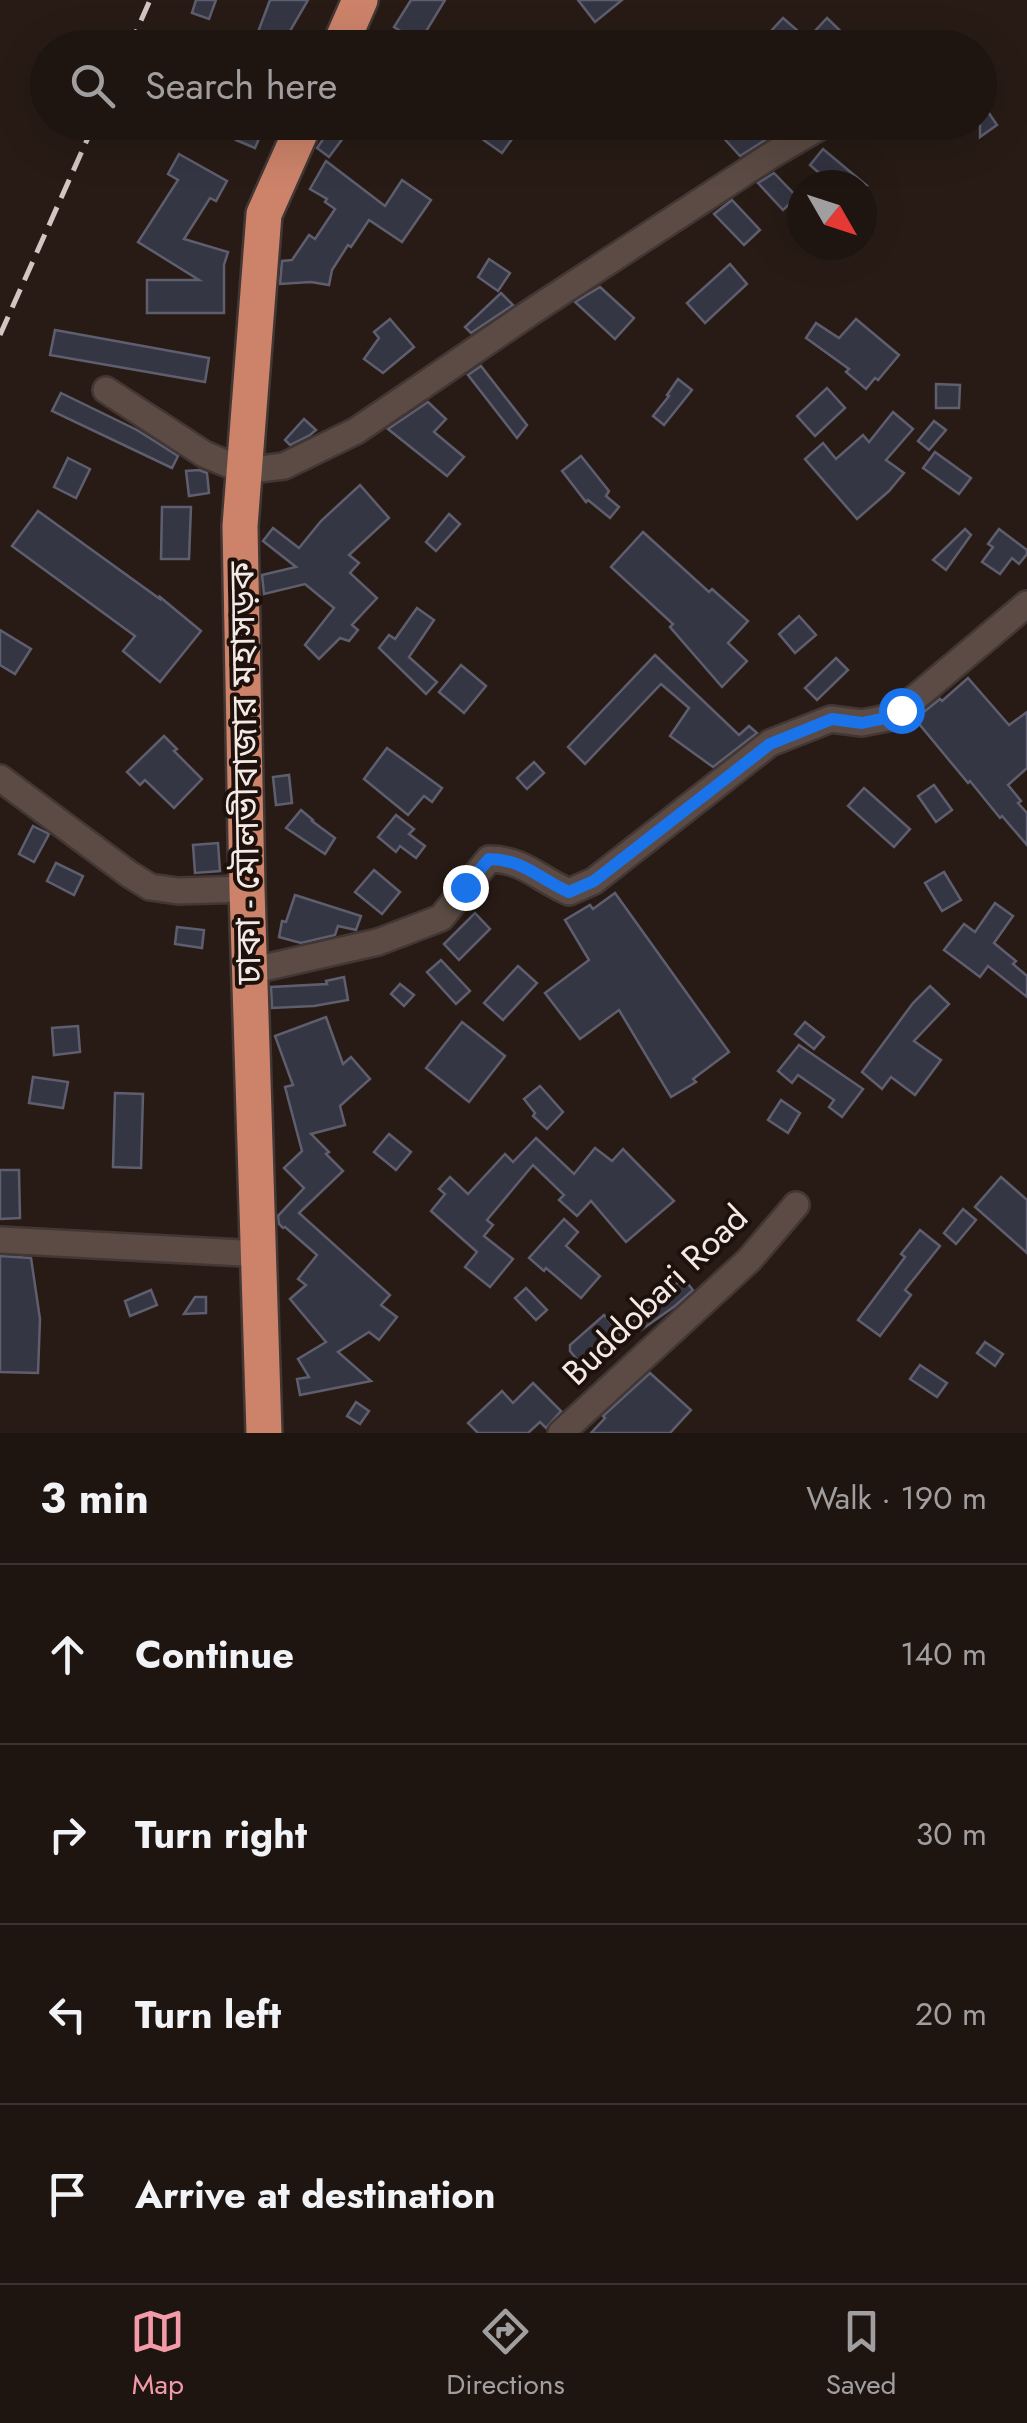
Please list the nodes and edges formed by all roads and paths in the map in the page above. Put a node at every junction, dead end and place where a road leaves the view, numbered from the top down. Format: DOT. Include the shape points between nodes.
graph roads {
  1 [pos="360,0"];
  2 [pos="347,30"];
  3 [pos="297,140"];
  4 [pos="797,140"];
  5 [pos="106,390"];
  6 [pos="244,471"];
  7 [pos="1027,604"];
  8 [pos="0,778"];
  9 [pos="247,889"];
  10 [pos="250,971"];
  11 [pos="796,1204"];
  12 [pos="0,1240"];
  13 [pos="258,1254"];
  14 [pos="264,1433"];
  15 [pos="561,1433"];
  1 -- 2 [label="highway"];
  3 -- 6 [label="highway, ঢাকা - মৌলভীবাজার মহাসড়ক" via="264,214"];
  4 -- 6 [label="street" via="356,432 284,466"];
  5 -- 6 [label="street" via="204,454"];
  6 -- 9 [label="highway, ঢাকা - মৌলভীবাজার মহাসড়ক"];
  7 -- 10 [label="street" via="901,710 862,723 832,719 770,744 594,881 569,892 524,866 489,859 441,918 378,942"];
  8 -- 9 [label="street" via="150,886 178,892"];
  9 -- 10 [label="highway, ঢাকা - মৌলভীবাজার মহাসড়ক"];
  10 -- 13 [label="highway, ঢাকা - মৌলভীবাজার মহাসড়ক"];
  11 -- 15 [label="street, Buddobari Road" via="749,1260"];
  12 -- 13 [label="street"];
  13 -- 14 [label="highway, ঢাকা - মৌলভীবাজার মহাসড়ক"];
}
